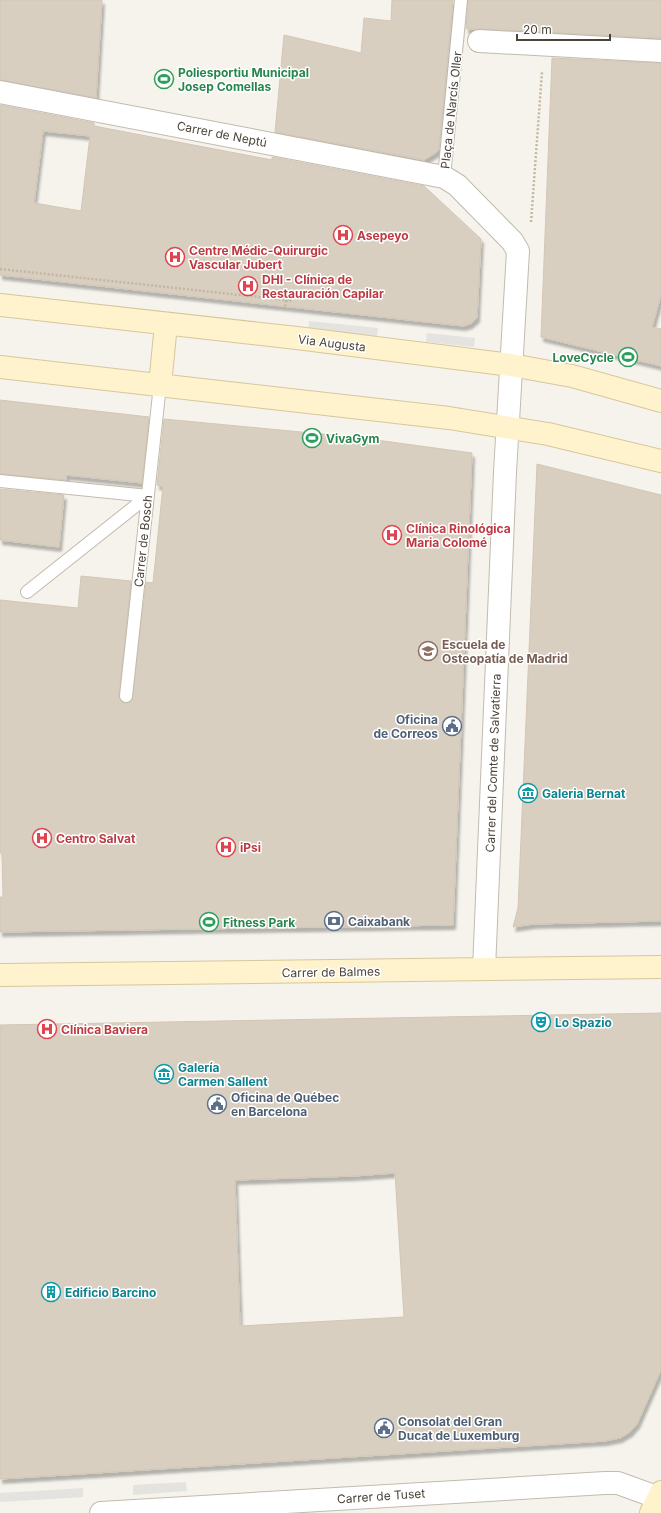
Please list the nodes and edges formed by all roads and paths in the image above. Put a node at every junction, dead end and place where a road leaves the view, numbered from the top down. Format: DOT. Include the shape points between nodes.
graph roads {
  1 [pos="461,0"];
  2 [pos="468,40"];
  3 [pos="543,44"];
  4 [pos="661,51"];
  5 [pos="0,92"];
  6 [pos="444,177"];
  7 [pos="531,223"];
  8 [pos="0,269"];
  9 [pos="290,296"];
  10 [pos="286,300"];
  11 [pos="0,305"];
  12 [pos="285,309"];
  13 [pos="166,324"];
  14 [pos="511,365"];
  15 [pos="0,368"];
  16 [pos="160,386"];
  17 [pos="661,401"];
  18 [pos="508,426"];
  19 [pos="661,461"];
  20 [pos="0,481"];
  21 [pos="148,496"];
  22 [pos="27,592"];
  23 [pos="126,696"];
  24 [pos="661,967"];
  25 [pos="484,969"];
  26 [pos="0,975"];
  27 [pos="657,1501"];
  28 [pos="214,1510"];
  29 [pos="101,1513"];
  1 -- 2 [label="lane, Plaça de Narcís Oller"];
  2 -- 3 [label="street"];
  2 -- 6 [label="lane, Plaça de Narcís Oller"];
  3 -- 4 [label="street"];
  3 -- 7 [label="path"];
  5 -- 6 [label="street, Carrer de Neptú"];
  6 -- 14 [label="street, Plaça de Narcís Oller" via="462,191 512,241 518,251"];
  8 -- 10 [label="path"];
  9 -- 10 [label="path" via="290,301"];
  10 -- 12 [label="path"];
  11 -- 13 [label="main road, Via Augusta"];
  13 -- 14 [label="main road, Via Augusta"];
  13 -- 16 [label="main road"];
  14 -- 17 [label="main road, Via Augusta" via="572,376"];
  14 -- 18 [label="street, Carrer del Comte de Salvatierra"];
  15 -- 16 [label="main road"];
  16 -- 18 [label="main road"];
  16 -- 21 [label="lane, Carrer de Bosch"];
  18 -- 19 [label="main road"];
  18 -- 25 [label="street, Carrer del Comte de Salvatierra"];
  20 -- 21 [label="lane"];
  21 -- 22 [label="lane"];
  21 -- 23 [label="lane, Carrer de Bosch"];
  24 -- 25 [label="main road, Carrer de Balmes"];
  25 -- 26 [label="main road, Carrer de Balmes"];
  27 -- 28 [label="street, Carrer de Tuset" via="629,1486 605,1483"];
  28 -- 29 [label="street, Carrer de Tuset"];
}
